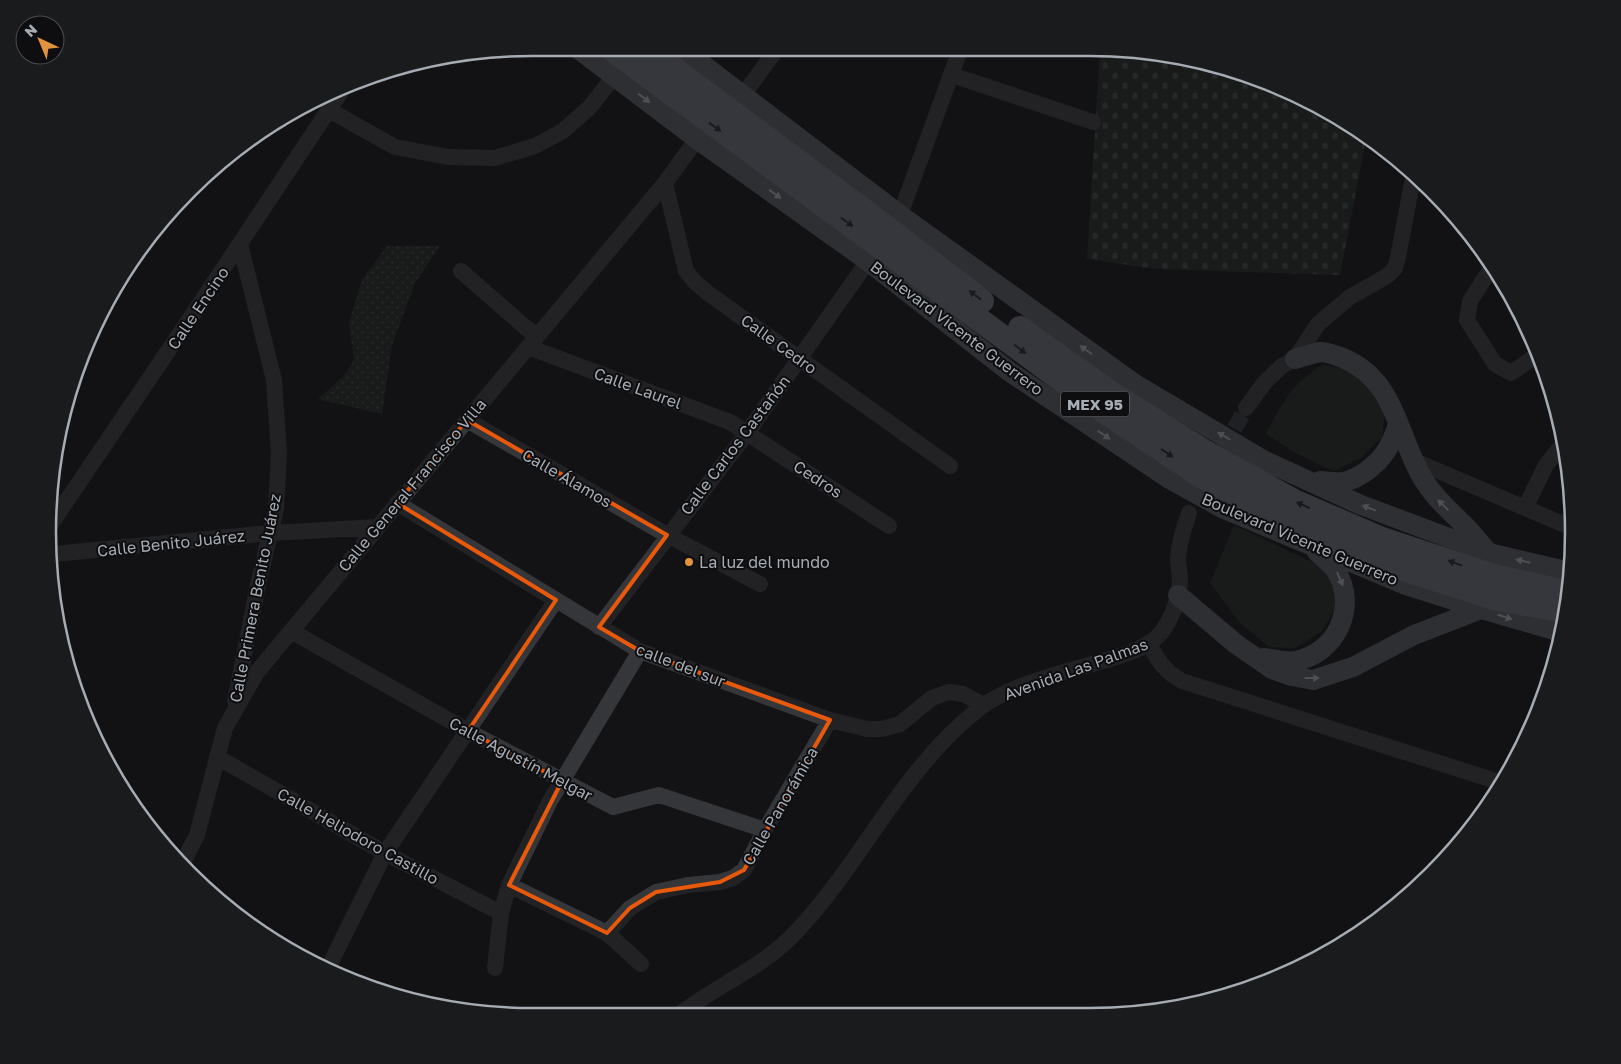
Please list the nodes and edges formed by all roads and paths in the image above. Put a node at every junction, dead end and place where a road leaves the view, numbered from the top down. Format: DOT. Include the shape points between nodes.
graph roads {
  1 [pos="587,56"];
  2 [pos="624,56"];
  3 [pos="629,56"];
  4 [pos="653,56"];
  5 [pos="692,56"];
  6 [pos="771,56"];
  7 [pos="958,56"];
  8 [pos="952,75"];
  9 [pos="613,76"];
  10 [pos="681,88"];
  11 [pos="743,95"];
  12 [pos="337,98"];
  13 [pos="329,110"];
  14 [pos="1093,122"];
  15 [pos="697,139"];
  16 [pos="665,183"];
  17 [pos="1412,183"];
  18 [pos="900,215"];
  19 [pos="240,244"];
  20 [pos="868,261"];
  21 [pos="461,270"];
  22 [pos="1488,273"];
  23 [pos="532,342"];
  24 [pos="799,358"];
  25 [pos="1532,358"];
  26 [pos="1295,359"];
  27 [pos="1246,408"];
  28 [pos="467,420"];
  29 [pos="1398,424"];
  30 [pos="747,433"];
  31 [pos="1558,450"];
  32 [pos="1415,461"];
  33 [pos="950,466"];
  34 [pos="1308,480"];
  35 [pos="398,503"];
  36 [pos="1525,508"];
  37 [pos="1189,514"];
  38 [pos="57,516"];
  39 [pos="1565,525"];
  40 [pos="890,526"];
  41 [pos="378,527"];
  42 [pos="270,533"];
  43 [pos="667,536"];
  44 [pos="1308,544"];
  45 [pos="1489,553"];
  46 [pos="57,554"];
  47 [pos="1563,570"];
  48 [pos="760,584"];
  49 [pos="1561,591"];
  50 [pos="1178,595"];
  51 [pos="556,600"];
  52 [pos="1489,604"];
  53 [pos="1558,610"];
  54 [pos="1557,620"];
  55 [pos="599,627"];
  56 [pos="1555,630"];
  57 [pos="291,631"];
  58 [pos="1149,645"];
  59 [pos="640,651"];
  60 [pos="1251,655"];
  61 [pos="984,705"];
  62 [pos="232,716"];
  63 [pos="830,720"];
  64 [pos="468,731"];
  65 [pos="217,757"];
  66 [pos="562,781"];
  67 [pos="1494,781"];
  68 [pos="765,830"];
  69 [pos="385,853"];
  70 [pos="185,857"];
  71 [pos="509,885"];
  72 [pos="501,913"];
  73 [pos="607,933"];
  74 [pos="331,963"];
  75 [pos="641,964"];
  76 [pos="496,968"];
  77 [pos="689,1008"];
  1 -- 9 [label="main road, Boulevard Vicente Guerrero"];
  2 -- 10 [label="highway, Boulevard Vicente Guerrero / MEX 95"];
  3 -- 9 [label="street"];
  4 -- 10 [label="highway, Boulevard Vicente Guerrero / MEX 95"];
  5 -- 11 [label="main road"];
  6 -- 11 [label="street"];
  7 -- 8 [label="street"];
  8 -- 14 [label="street"];
  8 -- 18 [label="street"];
  9 -- 13 [label="street" via="590,108 562,131 535,146 494,158 448,157 395,147"];
  9 -- 15 [label="main road, Boulevard Vicente Guerrero, one-way"];
  49 -- 10 [label="highway, Boulevard Vicente Guerrero / MEX 95, one-way" via="1490,575 1382,539 1296,502 1202,450 1114,396 882,224"];
  10 -- 52 [label="highway, Boulevard Vicente Guerrero / MEX 95, one-way" via="1102,410 1200,476 1374,560"];
  11 -- 18 [label="main road"];
  12 -- 13 [label="street, Calle Encino"];
  13 -- 19 [label="street, Calle Encino"];
  15 -- 16 [label="street, Calle General Francisco Villa"];
  15 -- 20 [label="main road, Boulevard Vicente Guerrero, one-way"];
  16 -- 23 [label="street, Calle General Francisco Villa"];
  16 -- 24 [label="street, Calle Cedro" via="686,271 709,294"];
  17 -- 26 [label="street" via="1395,268 1378,282 1350,297 1318,324"];
  34 -- 18 [label="main road, one-way" via="1265,460 1135,384"];
  19 -- 38 [label="street, Calle Encino"];
  19 -- 42 [label="street, Calle Primera Benito Juárez" via="274,380 278,454 276,509"];
  20 -- 24 [label="street, Calle Carlos Castañón"];
  20 -- 44 [label="main road, Boulevard Vicente Guerrero, one-way" via="1010,372 1168,478 1222,508"];
  21 -- 23 [label="street, Calle Laurel" via="525,327"];
  22 -- 25 [label="street" via="1470,301 1467,320 1495,364 1511,373"];
  23 -- 28 [label="street, Calle General Francisco Villa"];
  23 -- 30 [label="street, Calle Laurel" via="730,422"];
  24 -- 30 [label="street, Calle Carlos Castañón"];
  24 -- 33 [label="street, Calle Cedro"];
  26 -- 27 [label="street" via="1265,382"];
  26 -- 29 [label="main road" via="1322,352 1354,363 1382,388"];
  28 -- 35 [label="street, Calle General Francisco Villa"];
  28 -- 43 [label="street, Calle Álamos"];
  29 -- 32 [label="main road"];
  29 -- 34 [label="main road" via="1384,456 1361,475 1344,482"];
  30 -- 40 [label="street, Cedros"];
  30 -- 43 [label="street, Calle Carlos Castañón"];
  31 -- 36 [label="street" via="1546,465"];
  32 -- 36 [label="street"];
  45 -- 32 [label="main road, one-way" via="1441,503 1423,479"];
  45 -- 34 [label="main road, one-way" via="1361,505"];
  35 -- 41 [label="street, Calle General Francisco Villa"];
  35 -- 51 [label="street, calle del sur"];
  36 -- 39 [label="street"];
  37 -- 50 [label="street, Avenida Las Palmas" via="1178,556"];
  41 -- 42 [label="street, Calle Benito Juárez"];
  41 -- 57 [label="street, Calle General Francisco Villa"];
  42 -- 46 [label="street, Calle Benito Juárez"];
  42 -- 62 [label="street, Calle Primera Benito Juárez"];
  43 -- 48 [label="street, Calle Álamos"];
  43 -- 55 [label="street, Calle Carlos Castañón"];
  44 -- 52 [label="main road, Boulevard Vicente Guerrero" via="1406,585"];
  44 -- 60 [label="main road, one-way" via="1336,570 1344,589 1346,602 1338,631 1326,647 1294,662"];
  47 -- 45 [label="main road, one-way"];
  50 -- 58 [label="street, Avenida Las Palmas" via="1173,613"];
  50 -- 60 [label="main road"];
  51 -- 55 [label="street, calle del sur"];
  51 -- 64 [label="street"];
  52 -- 53 [label="highway, Boulevard Vicente Guerrero / MEX 95"];
  52 -- 54 [label="highway"];
  52 -- 56 [label="main road, Boulevard Vicente Guerrero, one-way"];
  60 -- 52 [label="main road, one-way" via="1272,669 1313,680 1353,667 1414,635"];
  55 -- 59 [label="street, calle del sur"];
  57 -- 62 [label="street, Calle General Francisco Villa" via="257,672"];
  57 -- 64 [label="street, Calle Agustín Melgar"];
  58 -- 61 [label="street, Avenida Las Palmas" via="1051,676 1010,691"];
  58 -- 67 [label="street" via="1171,675 1182,681"];
  59 -- 63 [label="street, calle del sur"];
  59 -- 66 [label="street"];
  61 -- 63 [label="street, calle del sur" via="963,694 949,692 932,698 900,724 882,729 867,729"];
  61 -- 77 [label="street, Avenida Las Palmas" via="944,738 836,885 794,934 771,955"];
  62 -- 65 [label="street, Calle General Francisco Villa"];
  63 -- 68 [label="street, Calle Panorámica"];
  64 -- 66 [label="street, Calle Agustín Melgar"];
  64 -- 69 [label="street"];
  65 -- 69 [label="street, Calle Heliodoro Castillo"];
  65 -- 70 [label="street, Calle General Francisco Villa" via="197,835"];
  66 -- 68 [label="street, Calle Agustín Melgar" via="613,807 659,795"];
  66 -- 71 [label="street"];
  68 -- 73 [label="street, Calle Panorámica" via="744,870 732,878 656,892 630,908"];
  69 -- 72 [label="street, Calle Heliodoro Castillo"];
  69 -- 74 [label="street"];
  71 -- 72 [label="street"];
  71 -- 73 [label="street"];
  72 -- 76 [label="street"];
  73 -- 75 [label="street"];
}
